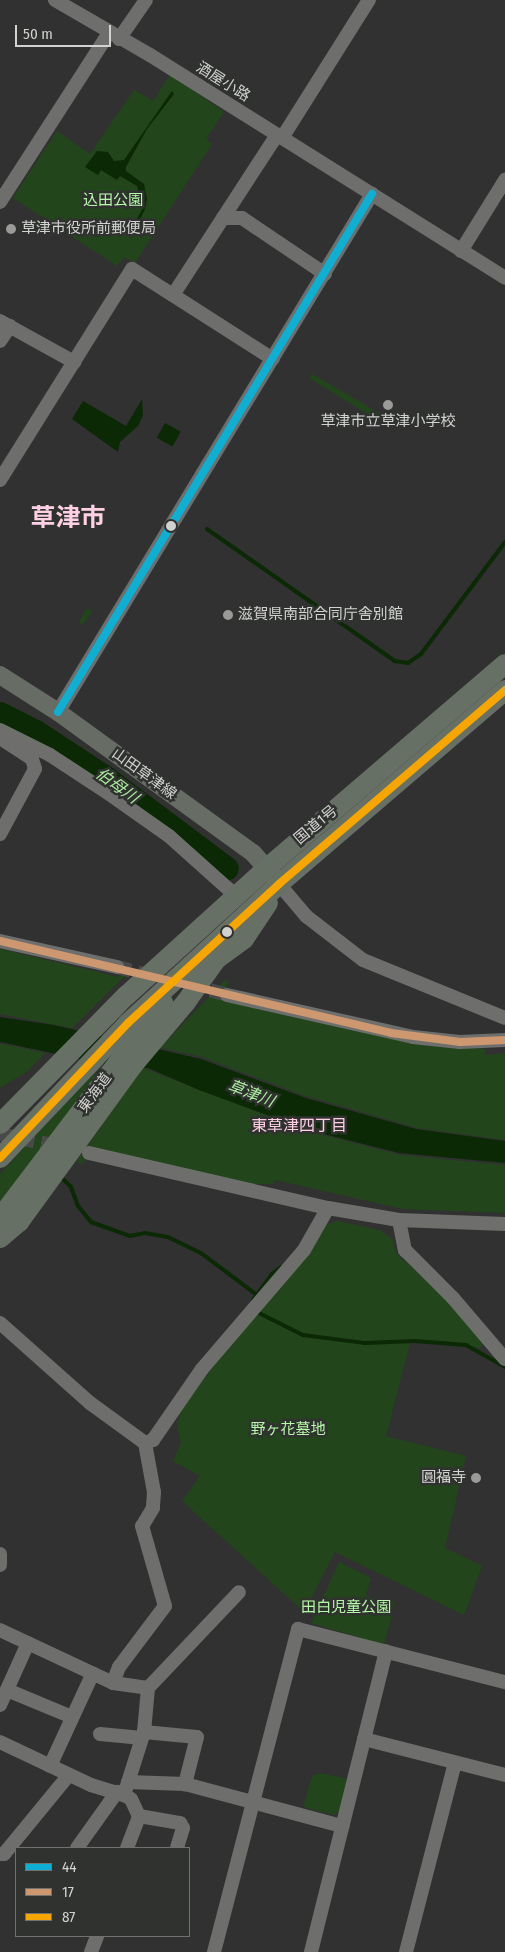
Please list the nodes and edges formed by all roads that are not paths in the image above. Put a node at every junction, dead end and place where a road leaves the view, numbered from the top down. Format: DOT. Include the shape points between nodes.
graph roads {
  1 [pos="55,0"];
  2 [pos="146,0"];
  3 [pos="369,0"];
  4 [pos="114,36"];
  5 [pos="280,136"];
  6 [pos="505,180"];
  7 [pos="372,194"];
  8 [pos="0,202"];
  9 [pos="223,218"];
  10 [pos="461,251"];
  11 [pos="325,274"];
  12 [pos="505,278"];
  13 [pos="172,294"];
  14 [pos="5,323"];
  15 [pos="0,341"];
  16 [pos="273,359"];
  17 [pos="74,362"];
  18 [pos="0,480"];
  19 [pos="505,664"];
  20 [pos="0,675"];
  21 [pos="505,690"];
  22 [pos="58,712"];
  23 [pos="0,730"];
  24 [pos="0,738"];
  25 [pos="1,830"];
  26 [pos="267,868"];
  27 [pos="279,884"];
  28 [pos="236,896"];
  29 [pos="226,933"];
  30 [pos="0,941"];
  31 [pos="215,961"];
  32 [pos="116,967"];
  33 [pos="190,967"];
  34 [pos="227,995"];
  35 [pos="171,998"];
  36 [pos="502,1017"];
  37 [pos="499,1041"];
  38 [pos="3,1114"];
  39 [pos="90,1154"];
  40 [pos="0,1158"];
  41 [pos="328,1208"];
  42 [pos="0,1218"];
  43 [pos="399,1220"];
  44 [pos="505,1224"];
  45 [pos="0,1238"];
  46 [pos="0,1323"];
  47 [pos="505,1359"];
  48 [pos="145,1442"];
  49 [pos="0,1554"];
  50 [pos="0,1566"];
  51 [pos="239,1592"];
  52 [pos="0,1630"];
  53 [pos="28,1643"];
  54 [pos="386,1652"];
  55 [pos="93,1673"];
  56 [pos="505,1682"];
  57 [pos="114,1683"];
  58 [pos="148,1688"];
  59 [pos="7,1690"];
  60 [pos="0,1705"];
  61 [pos="72,1717"];
  62 [pos="100,1734"];
  63 [pos="143,1735"];
  64 [pos="364,1739"];
  65 [pos="0,1742"];
  66 [pos="455,1762"];
  67 [pos="50,1766"];
  68 [pos="69,1775"];
  69 [pos="505,1775"];
  70 [pos="185,1784"];
  71 [pos="123,1790"];
  72 [pos="253,1802"];
  73 [pos="139,1816"];
  74 [pos="342,1826"];
  75 [pos="78,1847"];
  76 [pos="127,1847"];
  77 [pos="177,1847"];
  78 [pos="0,1854"];
  79 [pos="97,1937"];
  80 [pos="91,1952"];
  81 [pos="214,1952"];
  82 [pos="311,1952"];
  83 [pos="406,1952"];
  1 -- 4 [label="street, 酒屋小路"];
  2 -- 4 [label="street"];
  3 -- 5 [label="street"];
  4 -- 5 [label="street, 酒屋小路"];
  4 -- 8 [label="street"];
  5 -- 7 [label="street, 酒屋小路"];
  5 -- 9 [label="street"];
  6 -- 10 [label="street"];
  7 -- 10 [label="street, 酒屋小路"];
  7 -- 11 [label="street"];
  9 -- 11 [label="street" via="242,218"];
  9 -- 13 [label="street"];
  10 -- 12 [label="street, 酒屋小路"];
  11 -- 16 [label="street"];
  13 -- 16 [label="street"];
  13 -- 17 [label="street" via="132,268"];
  14 -- 15 [label="street"];
  14 -- 17 [label="street"];
  16 -- 22 [label="street"];
  17 -- 18 [label="street"];
  19 -- 26 [label="highway, 国道1号"];
  20 -- 22 [label="main road, 山田草津線"];
  21 -- 27 [label="highway, 国道1号"];
  22 -- 26 [label="main road, 山田草津線" via="253,853"];
  23 -- 28 [label="street" via="50,755 108,793 169,836"];
  24 -- 25 [label="street" via="32,759 35,769"];
  26 -- 27 [label="main road, 山田草津線"];
  26 -- 28 [label="highway, 国道1号"];
  27 -- 29 [label="highway, 国道1号"];
  27 -- 31 [label="highway" via="244,939"];
  27 -- 36 [label="street" via="306,916 363,960"];
  28 -- 38 [label="highway, 国道1号"];
  29 -- 31 [label="highway"];
  29 -- 33 [label="highway, 国道1号"];
  30 -- 32 [label="street"];
  31 -- 33 [label="highway"];
  31 -- 35 [label="highway"];
  33 -- 35 [label="highway, 東海道"];
  34 -- 37 [label="street" via="406,1036 460,1042"];
  35 -- 40 [label="highway" via="34,1120"];
  35 -- 42 [label="highway, 東海道"];
  35 -- 45 [label="highway" via="133,1065 19,1222"];
  36 -- 37 [label="street"];
  39 -- 41 [label="street"];
  41 -- 43 [label="street"];
  41 -- 48 [label="street" via="304,1250 202,1369 153,1440"];
  43 -- 44 [label="street"];
  43 -- 47 [label="street" via="405,1250 453,1298"];
  46 -- 48 [label="street" via="90,1404"];
  48 -- 57 [label="street" via="154,1492 152,1508 142,1526 164,1606 119,1667"];
  49 -- 50 [label="street"];
  51 -- 58 [label="street"];
  52 -- 53 [label="street"];
  53 -- 55 [label="street"];
  53 -- 59 [label="street"];
  54 -- 56 [label="street"];
  54 -- 64 [label="street"];
  54 -- 72 [label="street" via="298,1629"];
  55 -- 57 [label="street"];
  55 -- 61 [label="street"];
  57 -- 58 [label="street"];
  58 -- 63 [label="street"];
  59 -- 60 [label="street"];
  59 -- 61 [label="street"];
  61 -- 67 [label="street"];
  62 -- 63 [label="street"];
  63 -- 70 [label="street" via="197,1737"];
  63 -- 71 [label="street"];
  64 -- 66 [label="street"];
  64 -- 74 [label="street"];
  65 -- 67 [label="street"];
  66 -- 69 [label="street"];
  66 -- 83 [label="street"];
  67 -- 68 [label="street"];
  68 -- 71 [label="street"];
  68 -- 78 [label="street" via="4,1854"];
  70 -- 71 [label="street"];
  70 -- 72 [label="street"];
  71 -- 73 [label="street"];
  71 -- 75 [label="street"];
  72 -- 74 [label="street"];
  72 -- 81 [label="street"];
  73 -- 76 [label="street"];
  73 -- 77 [label="street" via="180,1823 183,1828"];
  74 -- 82 [label="street"];
  79 -- 80 [label="street"];
}
